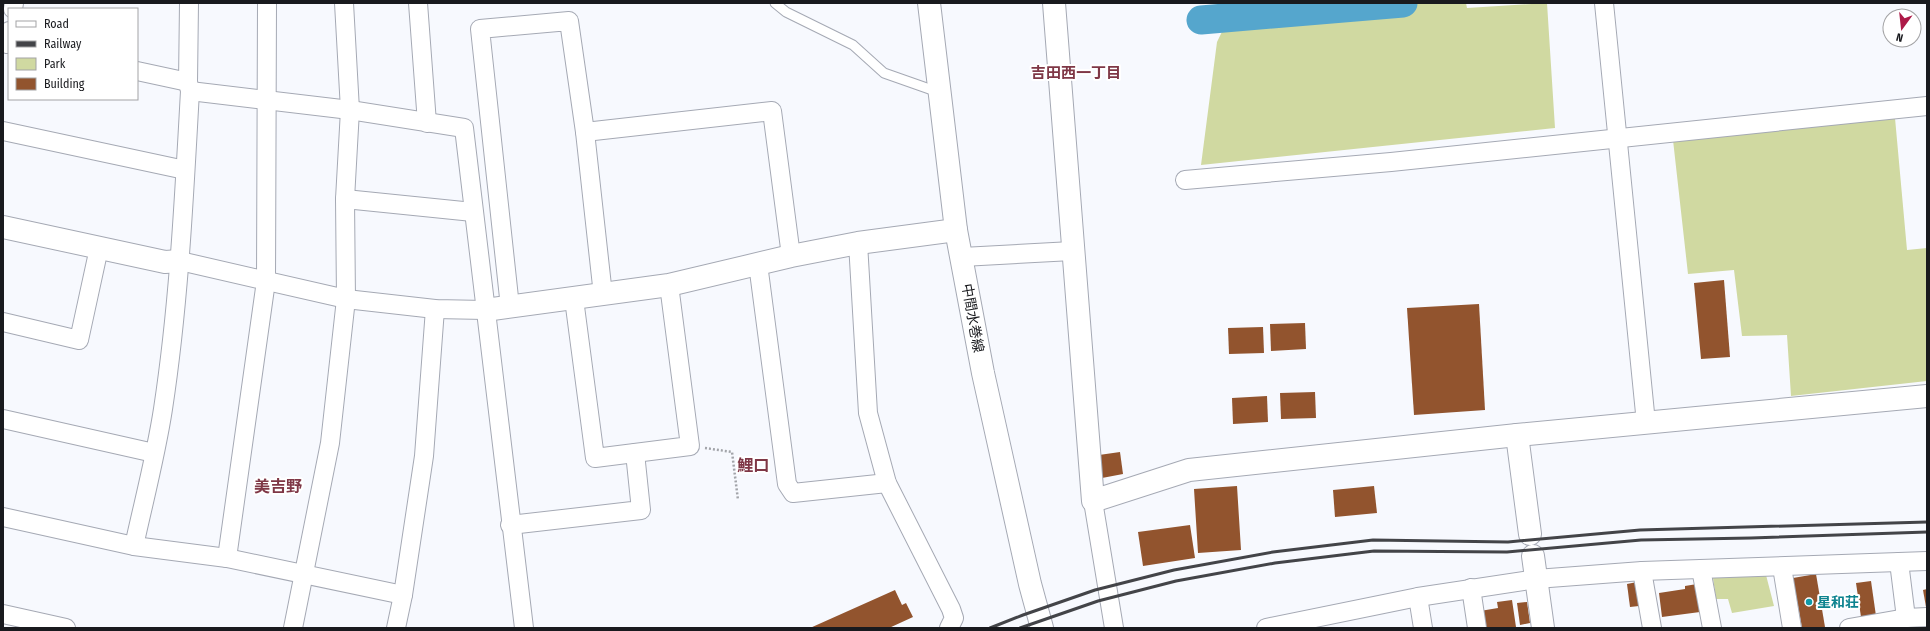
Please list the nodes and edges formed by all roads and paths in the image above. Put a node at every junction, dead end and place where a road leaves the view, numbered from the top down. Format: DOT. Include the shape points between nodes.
graph roads {
  1 [pos="189,3"];
  2 [pos="267,3"];
  3 [pos="344,3"];
  4 [pos="418,3"];
  5 [pos="775,3"];
  6 [pos="929,3"];
  7 [pos="1054,3"];
  8 [pos="1604,3"];
  9 [pos="138,71"];
  10 [pos="189,86"];
  11 [pos="938,92"];
  12 [pos="267,100"];
  13 [pos="1927,106"];
  14 [pos="350,110"];
  15 [pos="427,123"];
  16 [pos="3,131"];
  17 [pos="585,132"];
  18 [pos="1617,138"];
  19 [pos="185,170"];
  20 [pos="1185,180"];
  21 [pos="346,199"];
  22 [pos="474,212"];
  23 [pos="3,227"];
  24 [pos="956,230"];
  25 [pos="858,243"];
  26 [pos="99,248"];
  27 [pos="1072,251"];
  28 [pos="791,256"];
  29 [pos="962,257"];
  30 [pos="180,261"];
  31 [pos="758,264"];
  32 [pos="266,281"];
  33 [pos="669,285"];
  34 [pos="602,295"];
  35 [pos="574,299"];
  36 [pos="346,300"];
  37 [pos="510,306"];
  38 [pos="435,309"];
  39 [pos="485,310"];
  40 [pos="3,322"];
  41 [pos="1927,396"];
  42 [pos="3,419"];
  43 [pos="1646,423"];
  44 [pos="1517,435"];
  45 [pos="690,446"];
  46 [pos="154,453"];
  47 [pos="635,453"];
  48 [pos="887,483"];
  49 [pos="738,500"];
  50 [pos="1093,501"];
  51 [pos="3,517"];
  52 [pos="510,525"];
  53 [pos="1530,534"];
  54 [pos="134,546"];
  55 [pos="1533,556"];
  56 [pos="227,558"];
  57 [pos="1927,561"];
  58 [pos="1899,562"];
  59 [pos="1782,567"];
  60 [pos="1701,569"];
  61 [pos="1642,571"];
  62 [pos="304,575"];
  63 [pos="1536,579"];
  64 [pos="1470,588"];
  65 [pos="403,595"];
  66 [pos="1418,597"];
  67 [pos="3,614"];
  68 [pos="1927,617"];
  69 [pos="1906,618"];
  70 [pos="1310,623"];
  71 [pos="1859,627"];
  72 [pos="66,628"];
  73 [pos="293,628"];
  74 [pos="396,628"];
  75 [pos="524,628"];
  76 [pos="949,628"];
  77 [pos="1042,628"];
  78 [pos="1114,628"];
  79 [pos="1266,628"];
  80 [pos="1423,628"];
  81 [pos="1477,628"];
  82 [pos="1543,628"];
  83 [pos="1652,628"];
  84 [pos="1712,628"];
  85 [pos="1792,628"];
  1 -- 10 [label="street"];
  2 -- 12 [label="street"];
  3 -- 14 [label="street"];
  4 -- 15 [label="street"];
  5 -- 11 [label="lane" via="786,12 853,45 884,73"];
  6 -- 11 [label="street, 中間水巻線"];
  7 -- 27 [label="street"];
  8 -- 18 [label="street"];
  9 -- 10 [label="street"];
  10 -- 12 [label="street"];
  10 -- 19 [label="street"];
  11 -- 24 [label="street, 中間水巻線"];
  12 -- 14 [label="street"];
  12 -- 32 [label="street"];
  13 -- 18 [label="street"];
  14 -- 15 [label="street"];
  14 -- 21 [label="street"];
  15 -- 22 [label="street" via="464,128"];
  16 -- 19 [label="street"];
  17 -- 28 [label="street" via="772,111"];
  17 -- 34 [label="street"];
  17 -- 37 [label="street" via="569,21 480,29"];
  18 -- 20 [label="street" via="1391,162"];
  18 -- 43 [label="street"];
  19 -- 30 [label="street"];
  21 -- 22 [label="street"];
  21 -- 36 [label="street"];
  22 -- 39 [label="street"];
  23 -- 26 [label="street"];
  24 -- 25 [label="street"];
  24 -- 29 [label="street, 中間水巻線"];
  25 -- 28 [label="street"];
  25 -- 48 [label="street" via="868,413"];
  26 -- 30 [label="street" via="165,262"];
  26 -- 40 [label="street" via="79,340"];
  27 -- 29 [label="street"];
  27 -- 50 [label="street"];
  28 -- 31 [label="street"];
  29 -- 77 [label="street, 中間水巻線" via="983,373"];
  30 -- 32 [label="street"];
  30 -- 46 [label="street" via="163,410"];
  31 -- 33 [label="street"];
  31 -- 48 [label="street" via="787,484 793,493"];
  32 -- 36 [label="street"];
  32 -- 56 [label="street"];
  33 -- 34 [label="street"];
  33 -- 45 [label="street"];
  34 -- 35 [label="street"];
  35 -- 37 [label="street"];
  35 -- 47 [label="street" via="595,458"];
  36 -- 38 [label="street"];
  36 -- 62 [label="street" via="330,443"];
  37 -- 39 [label="street"];
  38 -- 39 [label="street"];
  38 -- 65 [label="street" via="424,456"];
  39 -- 52 [label="street"];
  41 -- 43 [label="street"];
  42 -- 46 [label="street"];
  43 -- 44 [label="street"];
  44 -- 50 [label="street" via="1189,470"];
  44 -- 53 [label="street"];
  45 -- 47 [label="street"];
  45 -- 49 [label="path" via="732,452"];
  46 -- 54 [label="street"];
  47 -- 52 [label="street" via="641,510"];
  48 -- 76 [label="street" via="951,609 954,618"];
  50 -- 78 [label="street"];
  51 -- 54 [label="street"];
  52 -- 75 [label="street"];
  54 -- 56 [label="street"];
  55 -- 63 [label="street"];
  56 -- 62 [label="street"];
  57 -- 58 [label="street"];
  58 -- 59 [label="street"];
  58 -- 69 [label="street"];
  59 -- 60 [label="street"];
  59 -- 85 [label="street"];
  60 -- 61 [label="street"];
  60 -- 84 [label="street"];
  61 -- 63 [label="street"];
  61 -- 83 [label="street"];
  62 -- 65 [label="street"];
  62 -- 73 [label="street"];
  63 -- 64 [label="street"];
  63 -- 82 [label="street"];
  64 -- 66 [label="street"];
  64 -- 81 [label="street"];
  65 -- 74 [label="street"];
  66 -- 70 [label="street"];
  66 -- 80 [label="street"];
  67 -- 72 [label="street"];
  68 -- 69 [label="street"];
  69 -- 71 [label="street"];
  70 -- 79 [label="street"];
}
